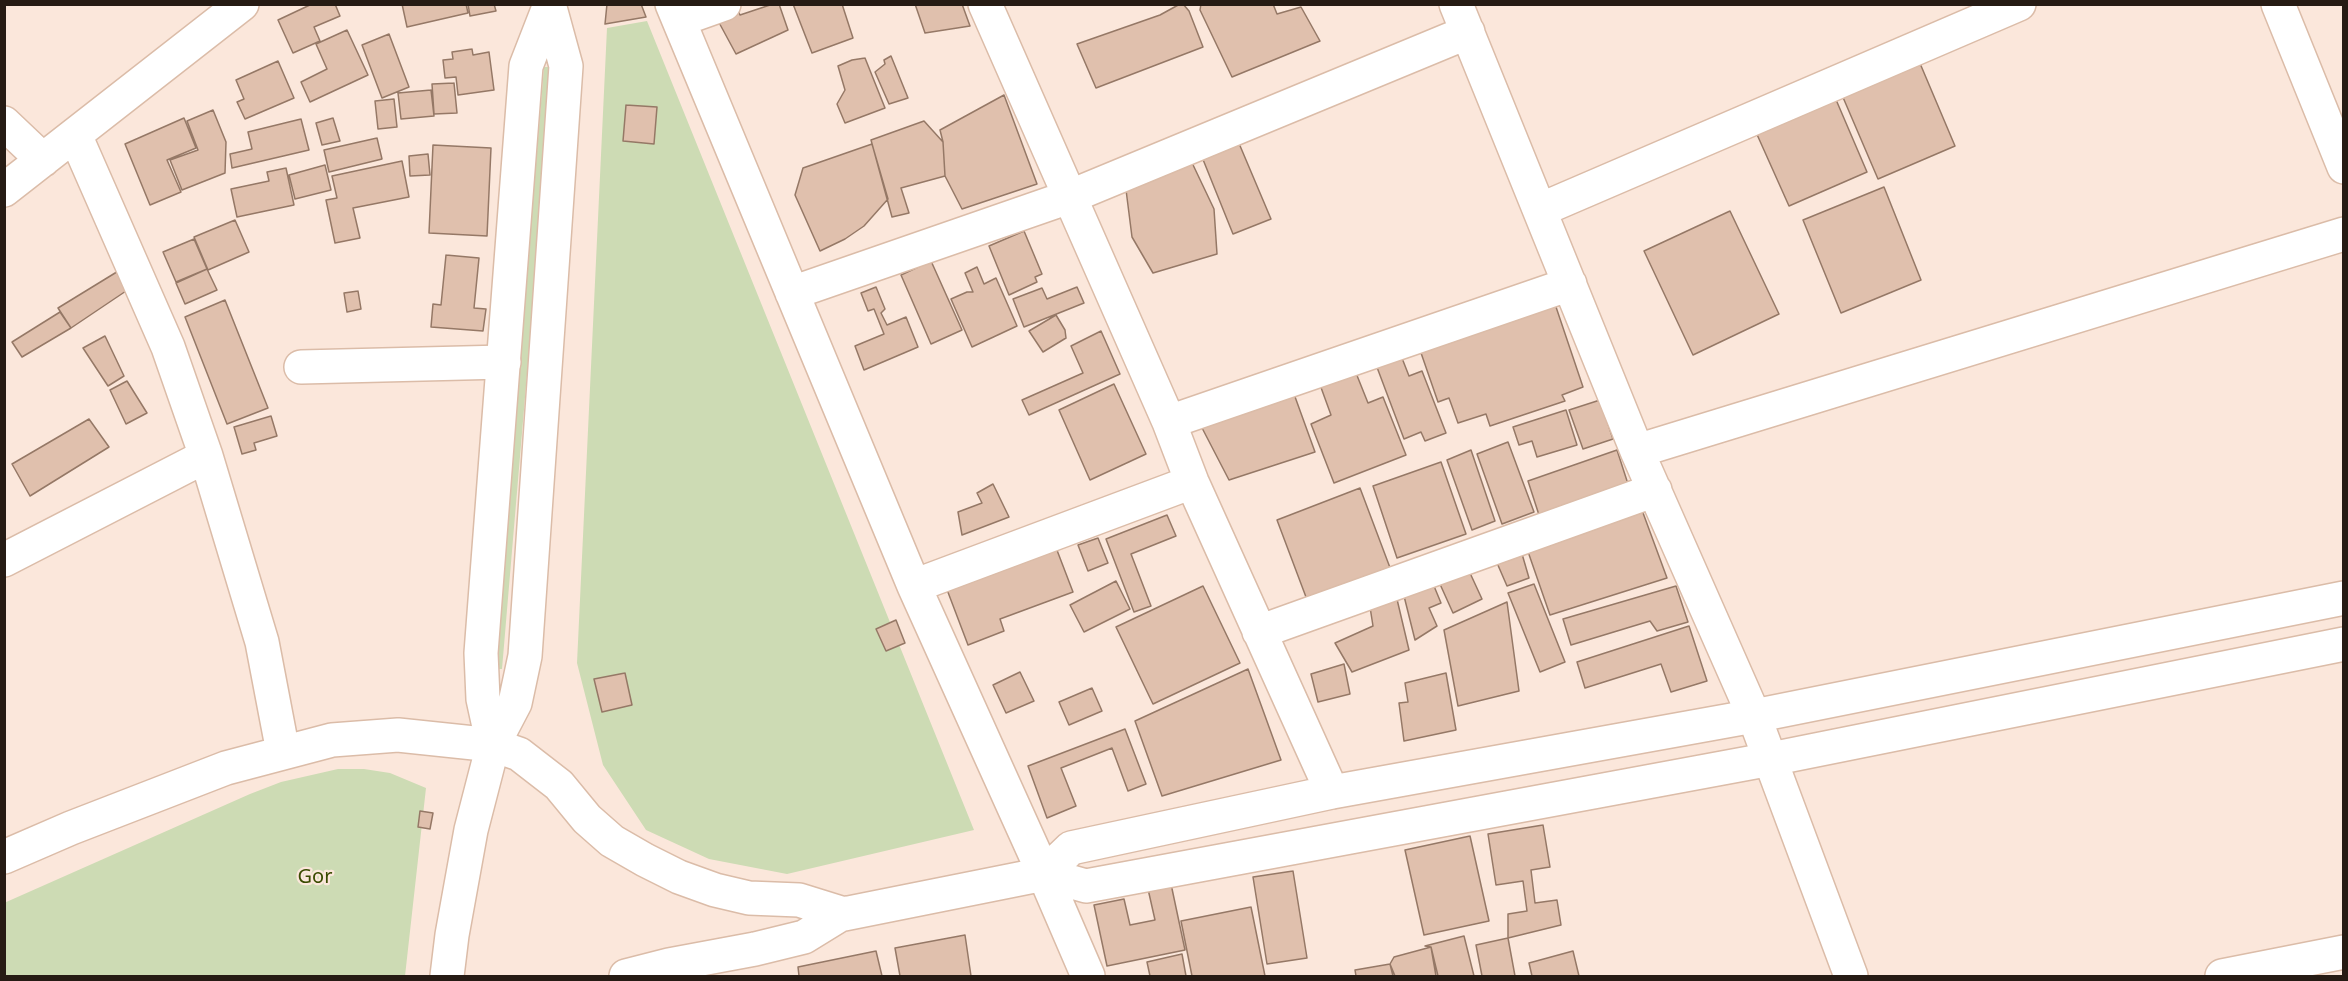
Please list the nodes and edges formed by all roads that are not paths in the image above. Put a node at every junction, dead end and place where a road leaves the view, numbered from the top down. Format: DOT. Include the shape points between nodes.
graph roads {
  1 [pos="242,4"];
  2 [pos="724,4"];
  3 [pos="985,4"];
  4 [pos="2019,4"];
  5 [pos="2278,4"];
  6 [pos="549,6"];
  7 [pos="676,12"];
  8 [pos="1462,18"];
  9 [pos="4,123"];
  10 [pos="75,135"];
  11 [pos="43,160"];
  12 [pos="2343,167"];
  13 [pos="4,190"];
  14 [pos="1070,197"];
  15 [pos="1540,210"];
  16 [pos="2343,234"];
  17 [pos="1570,284"];
  18 [pos="792,293"];
  19 [pos="504,362"];
  20 [pos="301,367"];
  21 [pos="1169,422"];
  22 [pos="1637,451"];
  23 [pos="206,456"];
  24 [pos="1192,482"];
  25 [pos="1655,490"];
  26 [pos="4,560"];
  27 [pos="914,586"];
  28 [pos="2343,598"];
  29 [pos="1259,632"];
  30 [pos="2343,644"];
  31 [pos="1754,716"];
  32 [pos="493,745"];
  33 [pos="283,752"];
  34 [pos="1771,759"];
  35 [pos="1332,792"];
  36 [pos="4,857"];
  37 [pos="1044,874"];
  38 [pos="843,913"];
  39 [pos="2343,952"];
  40 [pos="756,963"];
  41 [pos="447,976"];
  42 [pos="626,976"];
  43 [pos="1088,976"];
  44 [pos="1851,976"];
  45 [pos="2222,976"];
  1 -- 10 [label="street"];
  2 -- 7 [label="street"];
  3 -- 14 [label="street"];
  4 -- 15 [label="street"];
  5 -- 12 [label="street"];
  6 -- 19 [label="street" via="526,66"];
  6 -- 32 [label="street" via="566,66 526,645 515,703"];
  7 -- 18 [label="street"];
  8 -- 14 [label="street"];
  8 -- 15 [label="street"];
  9 -- 11 [label="street"];
  10 -- 11 [label="street"];
  10 -- 23 [label="street" via="168,347"];
  11 -- 13 [label="street"];
  14 -- 18 [label="street"];
  14 -- 21 [label="street"];
  15 -- 17 [label="street"];
  16 -- 22 [label="street"];
  17 -- 21 [label="street"];
  17 -- 22 [label="street"];
  18 -- 27 [label="street"];
  19 -- 20 [label="street"];
  19 -- 32 [label="street" via="481,653 483,699"];
  21 -- 24 [label="street"];
  22 -- 25 [label="street"];
  23 -- 26 [label="street"];
  23 -- 33 [label="street" via="262,642"];
  24 -- 27 [label="street"];
  24 -- 29 [label="street"];
  25 -- 29 [label="street"];
  25 -- 31 [label="street"];
  27 -- 37 [label="street"];
  28 -- 31 [label="street"];
  29 -- 35 [label="street"];
  30 -- 34 [label="street"];
  31 -- 34 [label="street"];
  31 -- 35 [label="street"];
  32 -- 33 [label="street" via="398,735 332,740"];
  32 -- 38 [label="street" via="519,753 559,785 587,819 612,841 679,877 749,898 799,900"];
  32 -- 41 [label="street" via="471,830"];
  33 -- 36 [label="street" via="170,788"];
  34 -- 37 [label="street" via="1086,886"];
  34 -- 44 [label="street"];
  35 -- 37 [label="street" via="1071,848"];
  37 -- 38 [label="street"];
  37 -- 43 [label="street"];
  38 -- 40 [label="street"];
  39 -- 45 [label="street"];
  40 -- 42 [label="street" via="669,964"];
}
